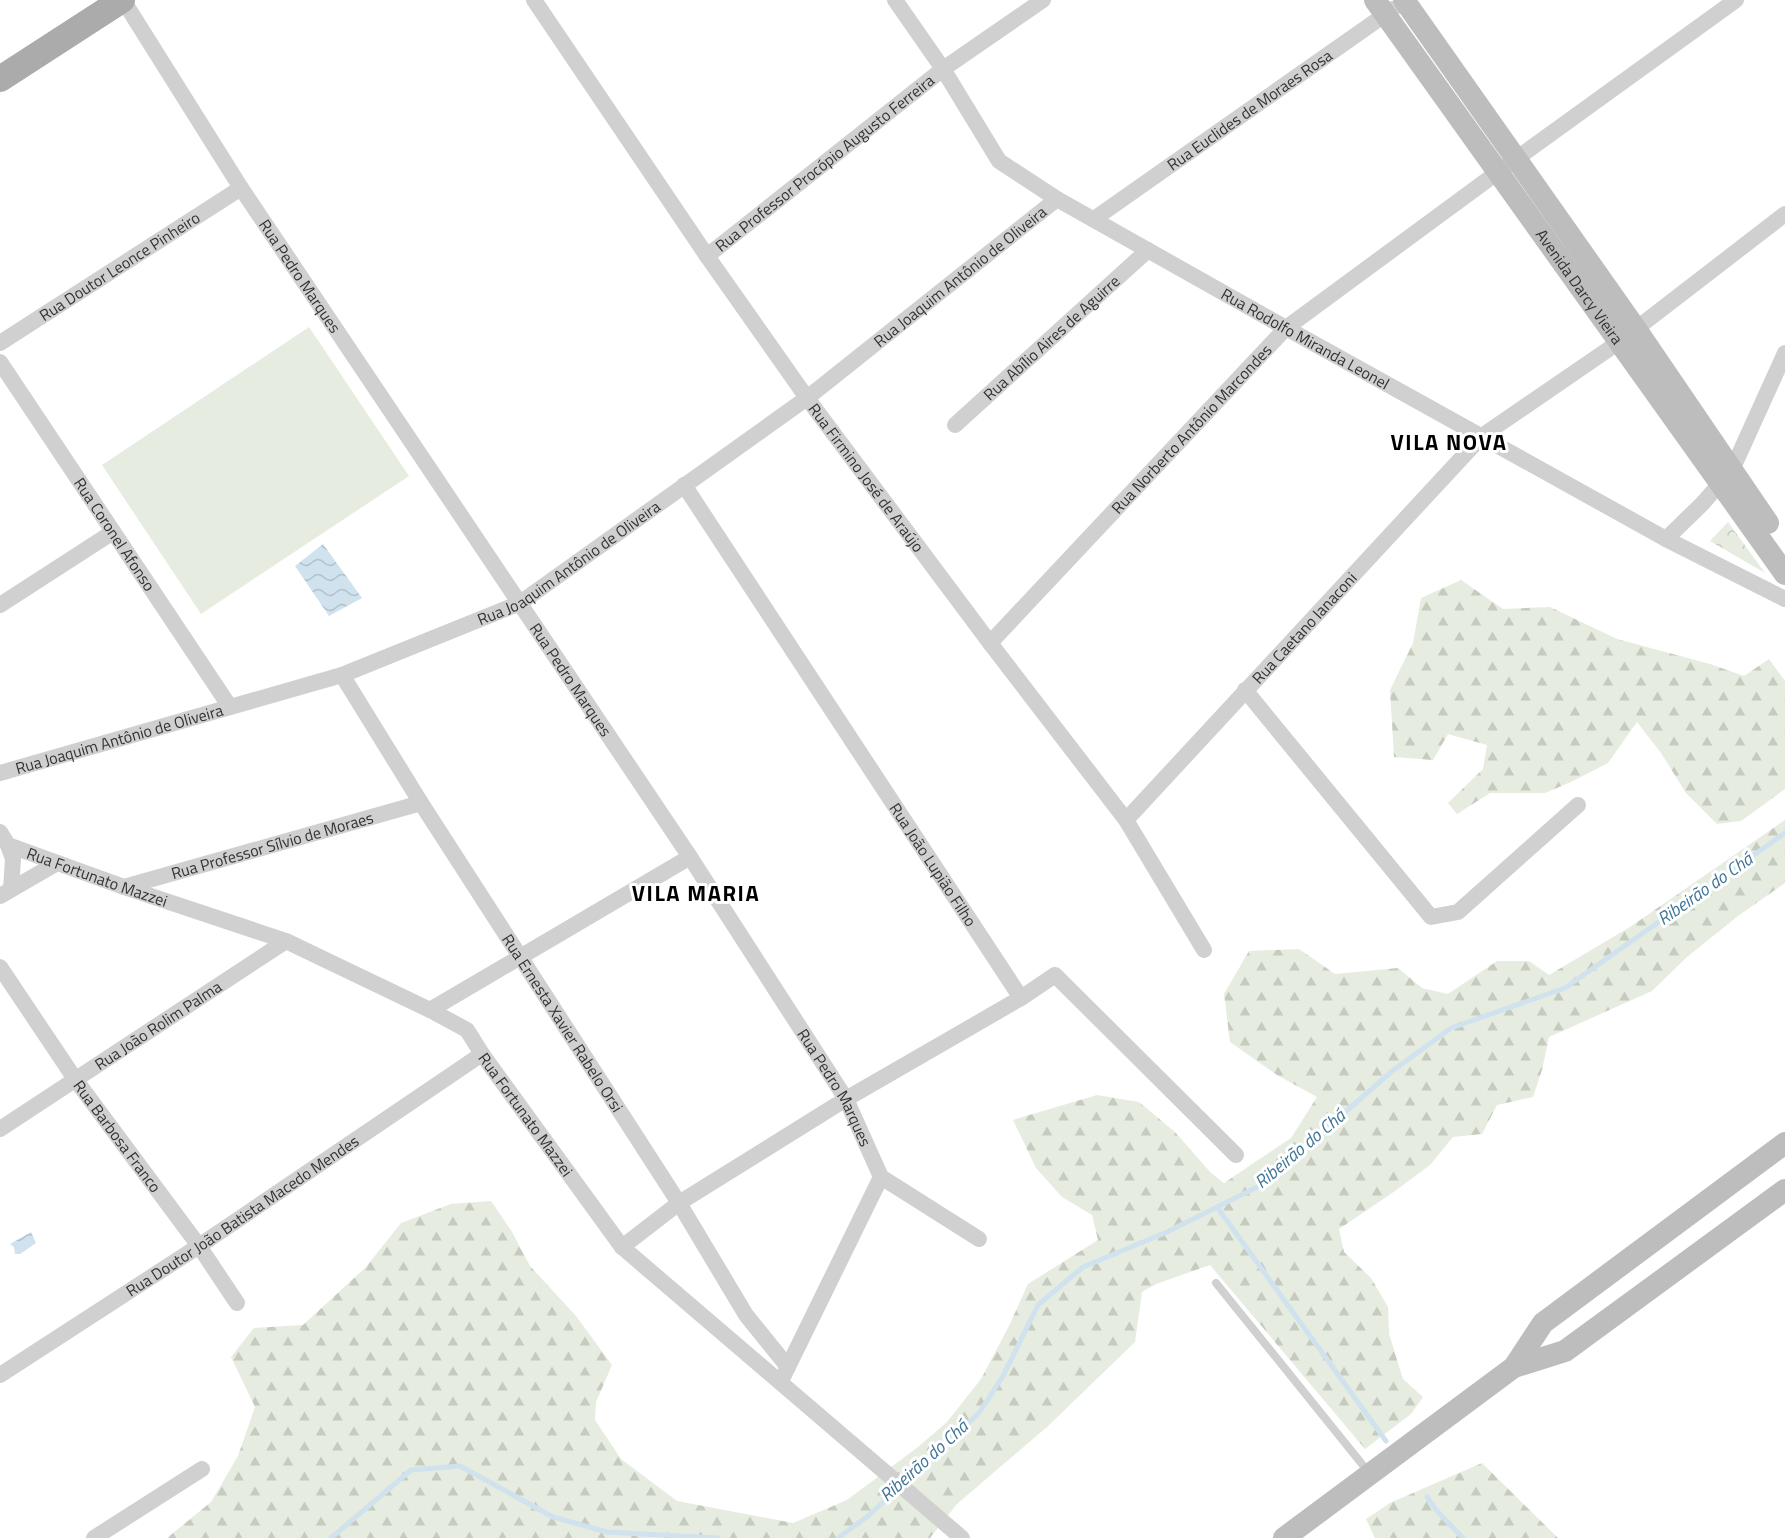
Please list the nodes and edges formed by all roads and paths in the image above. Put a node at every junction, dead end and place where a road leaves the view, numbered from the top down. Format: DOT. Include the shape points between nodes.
graph roads {
  1 [pos="123,0"];
  2 [pos="534,0"];
  3 [pos="896,0"];
  4 [pos="1043,0"];
  5 [pos="1405,0"];
  6 [pos="1736,0"];
  7 [pos="1380,7"];
  8 [pos="943,69"];
  9 [pos="0,79"];
  10 [pos="1517,158"];
  11 [pos="1498,172"];
  12 [pos="241,188"];
  13 [pos="1057,199"];
  14 [pos="1785,214"];
  15 [pos="1094,219"];
  16 [pos="1148,250"];
  17 [pos="707,256"];
  18 [pos="1286,328"];
  19 [pos="1628,336"];
  20 [pos="0,343"];
  21 [pos="1785,353"];
  22 [pos="0,362"];
  23 [pos="807,398"];
  24 [pos="955,425"];
  25 [pos="1482,436"];
  26 [pos="1727,477"];
  27 [pos="684,485"];
  28 [pos="113,532"];
  29 [pos="1666,539"];
  30 [pos="1785,550"];
  31 [pos="1785,574"];
  32 [pos="1785,599"];
  33 [pos="520,603"];
  34 [pos="0,604"];
  35 [pos="990,643"];
  36 [pos="342,675"];
  37 [pos="1245,690"];
  38 [pos="230,707"];
  39 [pos="0,773"];
  40 [pos="421,802"];
  41 [pos="1578,805"];
  42 [pos="1126,820"];
  43 [pos="4,838"];
  44 [pos="690,857"];
  45 [pos="57,863"];
  46 [pos="124,888"];
  47 [pos="6,893"];
  48 [pos="286,941"];
  49 [pos="1204,950"];
  50 [pos="521,957"];
  51 [pos="0,967"];
  52 [pos="1022,998"];
  53 [pos="430,1010"];
  54 [pos="482,1054"];
  55 [pos="75,1079"];
  56 [pos="846,1099"];
  57 [pos="0,1129"];
  58 [pos="1785,1143"];
  59 [pos="1236,1155"];
  60 [pos="881,1177"];
  61 [pos="1782,1198"];
  62 [pos="679,1203"];
  63 [pos="979,1239"];
  64 [pos="199,1246"];
  65 [pos="622,1247"];
  66 [pos="1216,1283"];
  67 [pos="237,1303"];
  68 [pos="1514,1368"];
  69 [pos="784,1374"];
  70 [pos="0,1375"];
  71 [pos="202,1469"];
  72 [pos="1370,1474"];
  73 [pos="94,1538"];
  74 [pos="962,1538"];
  75 [pos="1284,1538"];
  1 -- 9 [label="main road"];
  1 -- 12 [label="street, Rua Pedro Marques"];
  2 -- 17 [label="street, Rua Firmino José de Araújo"];
  3 -- 8 [label="street, Rua Rodolfo Miranda Leonel"];
  4 -- 8 [label="street, Rua Professor Procópio Augusto Ferreira"];
  5 -- 7 [label="street, Rua Euclides de Moraes Rosa"];
  5 -- 10 [label="main road, Avenida Darcy Vieira"];
  6 -- 10 [label="street, Rua Norberto Antônio Marcondes"];
  7 -- 11 [label="main road, Avenida Darcy Vieira"];
  7 -- 15 [label="street, Rua Euclides de Moraes Rosa"];
  8 -- 13 [label="street, Rua Rodolfo Miranda Leonel" via="999,161"];
  8 -- 17 [label="street, Rua Professor Procópio Augusto Ferreira"];
  10 -- 11 [label="street, Rua Norberto Antônio Marcondes"];
  10 -- 19 [label="main road, Avenida Darcy Vieira"];
  11 -- 18 [label="street, Rua Norberto Antônio Marcondes"];
  11 -- 19 [label="main road, Avenida Darcy Vieira"];
  12 -- 20 [label="street, Rua Doutor Leonce Pinheiro"];
  12 -- 33 [label="street, Rua Pedro Marques"];
  13 -- 15 [label="street, Rua Rodolfo Miranda Leonel"];
  13 -- 23 [label="street, Rua Joaquim Antônio de Oliveira"];
  14 -- 19 [label="street, Rua Caetano Ianaconi"];
  15 -- 16 [label="street, Rua Rodolfo Miranda Leonel"];
  16 -- 18 [label="street, Rua Rodolfo Miranda Leonel"];
  16 -- 24 [label="street, Rua Abílio Aires de Aguirre"];
  17 -- 23 [label="street, Rua Firmino José de Araújo"];
  18 -- 25 [label="street, Rua Rodolfo Miranda Leonel"];
  18 -- 35 [label="street, Rua Norberto Antônio Marcondes"];
  19 -- 25 [label="street, Rua Caetano Ianaconi"];
  19 -- 26 [label="main road, Avenida Darcy Vieira"];
  21 -- 26 [label="street"];
  22 -- 28 [label="street, Rua Coronel Afonso"];
  23 -- 27 [label="street, Rua Joaquim Antônio de Oliveira"];
  23 -- 35 [label="street, Rua Firmino José de Araújo"];
  25 -- 29 [label="street, Rua Rodolfo Miranda Leonel"];
  25 -- 37 [label="street, Rua Caetano Ianaconi"];
  26 -- 29 [label="street"];
  26 -- 30 [label="main road, Avenida Darcy Vieira"];
  26 -- 31 [label="main road, Avenida Darcy Vieira"];
  27 -- 33 [label="street, Rua Joaquim Antônio de Oliveira"];
  27 -- 52 [label="street, Rua João Lupião Filho"];
  28 -- 34 [label="street"];
  28 -- 38 [label="street, Rua Coronel Afonso"];
  29 -- 32 [label="street, Rua Rodolfo Miranda Leonel"];
  33 -- 36 [label="street, Rua Joaquim Antônio de Oliveira"];
  33 -- 44 [label="street, Rua Pedro Marques"];
  35 -- 42 [label="street, Rua Firmino José de Araújo"];
  36 -- 38 [label="street, Rua Joaquim Antônio de Oliveira"];
  36 -- 40 [label="street, Rua Ernesta Xavier Rabelo Orsi"];
  37 -- 41 [label="street" via="1431,917 1458,912"];
  37 -- 42 [label="street, Rua Caetano Ianaconi"];
  38 -- 39 [label="street, Rua Joaquim Antônio de Oliveira"];
  40 -- 46 [label="street, Rua Professor Sílvio de Moraes"];
  40 -- 50 [label="street, Rua Ernesta Xavier Rabelo Orsi"];
  42 -- 49 [label="street, Rua Firmino José de Araújo"];
  43 -- 45 [label="street, Rua Fortunato Mazzei"];
  43 -- 47 [label="street" via="13,859"];
  44 -- 50 [label="street"];
  44 -- 56 [label="street, Rua Pedro Marques"];
  45 -- 46 [label="street, Rua Fortunato Mazzei"];
  45 -- 47 [label="street"];
  46 -- 48 [label="street, Rua Fortunato Mazzei"];
  48 -- 53 [label="street, Rua Fortunato Mazzei"];
  48 -- 55 [label="street, Rua João Rolim Palma"];
  50 -- 53 [label="street"];
  50 -- 62 [label="street, Rua Ernesta Xavier Rabelo Orsi"];
  51 -- 55 [label="street, Rua Barbosa Franco"];
  52 -- 56 [label="street"];
  52 -- 59 [label="street" via="1055,975"];
  53 -- 54 [label="street, Rua Fortunato Mazzei" via="467,1030"];
  54 -- 64 [label="street, Rua Doutor João Batista Macedo Mendes"];
  54 -- 65 [label="street, Rua Fortunato Mazzei"];
  55 -- 57 [label="street, Rua João Rolim Palma"];
  55 -- 64 [label="street, Rua Barbosa Franco"];
  56 -- 60 [label="street, Rua Pedro Marques"];
  56 -- 62 [label="street"];
  58 -- 68 [label="main road" via="1543,1323"];
  60 -- 63 [label="street"];
  60 -- 69 [label="street"];
  61 -- 68 [label="main road" via="1565,1352"];
  62 -- 65 [label="street"];
  62 -- 69 [label="street, Rua Ernesta Xavier Rabelo Orsi"];
  64 -- 67 [label="street, Rua Barbosa Franco"];
  64 -- 70 [label="street, Rua Doutor João Batista Macedo Mendes"];
  65 -- 69 [label="street, Rua Fortunato Mazzei"];
  66 -- 72 [label="lane"];
  68 -- 72 [label="main road"];
  69 -- 74 [label="street, Rua Fortunato Mazzei" via="880,1467"];
  71 -- 73 [label="street"];
  72 -- 75 [label="main road"];
}
